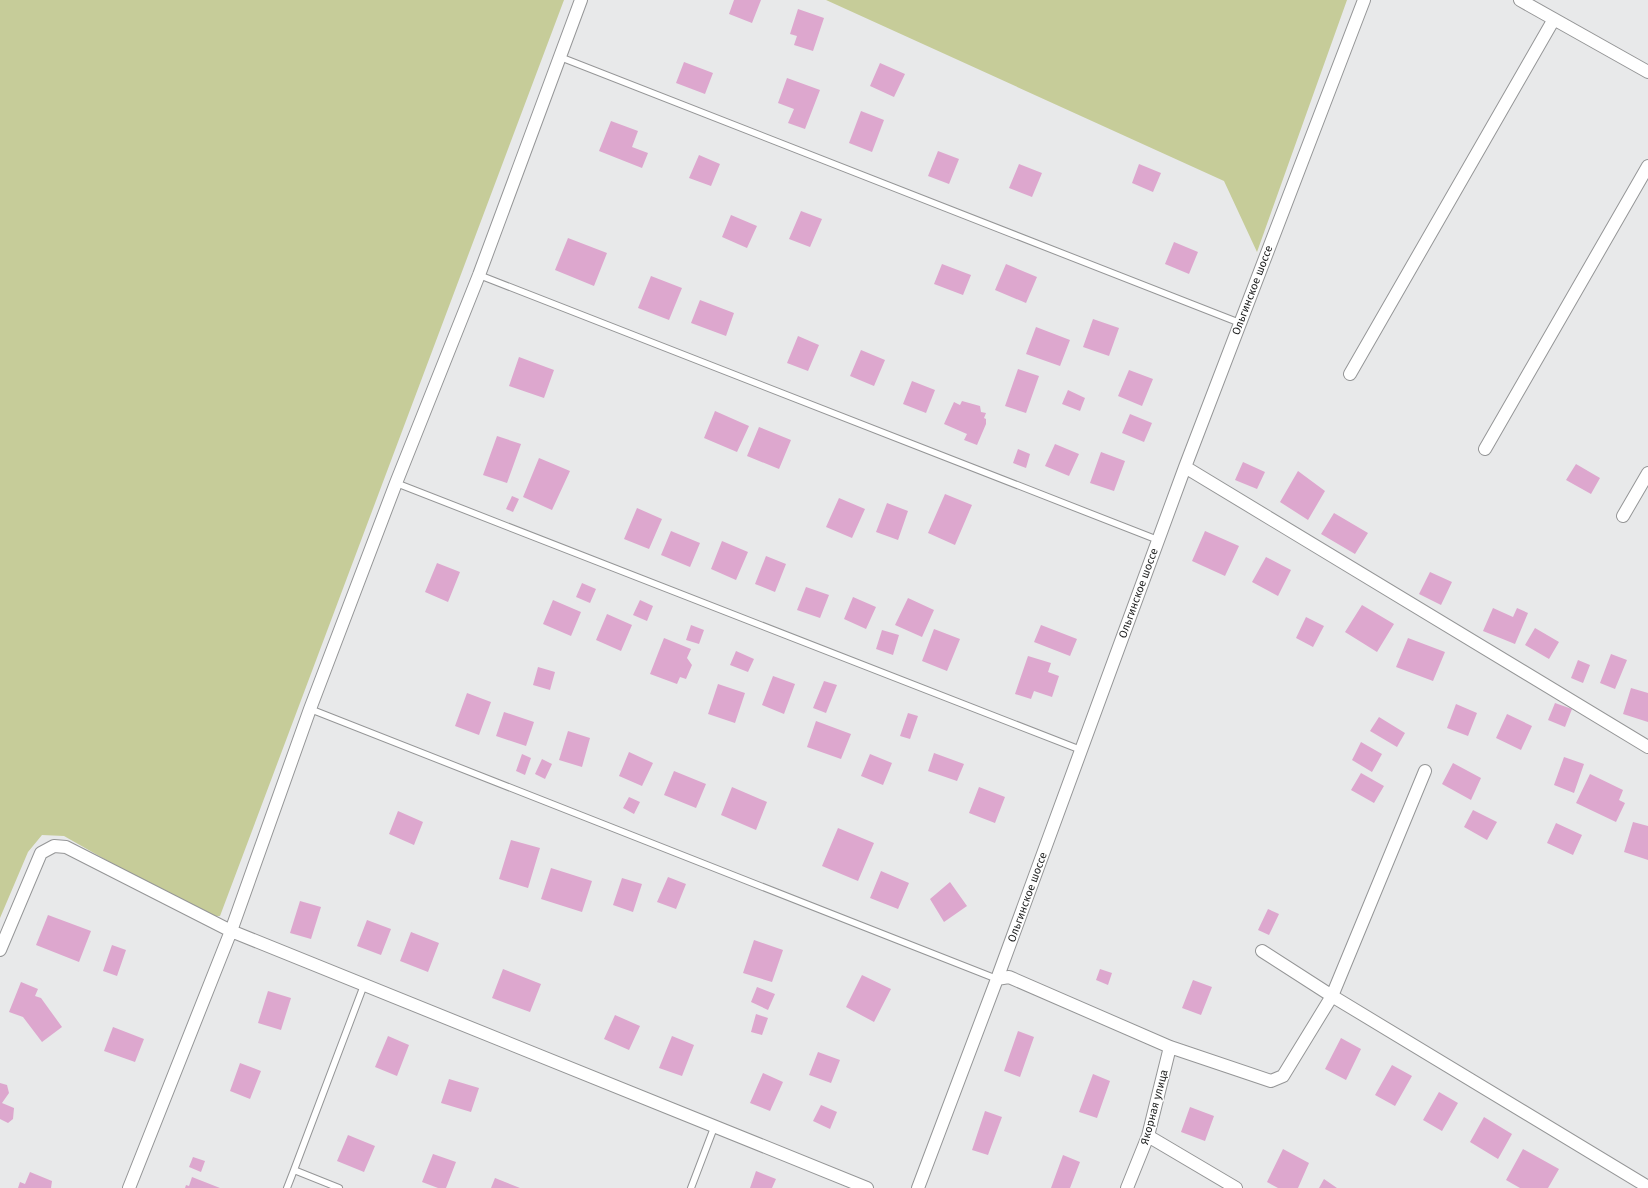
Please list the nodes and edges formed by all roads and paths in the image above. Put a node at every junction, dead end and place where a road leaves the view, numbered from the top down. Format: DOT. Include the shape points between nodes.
graph roads {
  1 [pos="581,0"];
  2 [pos="1364,0"];
  3 [pos="1520,0"];
  4 [pos="1554,19"];
  5 [pos="560,58"];
  6 [pos="1648,72"];
  7 [pos="1648,166"];
  8 [pos="479,275"];
  9 [pos="1240,323"];
  10 [pos="1350,374"];
  11 [pos="1485,449"];
  12 [pos="1185,467"];
  13 [pos="1648,473"];
  14 [pos="396,483"];
  15 [pos="1624,516"];
  16 [pos="1158,540"];
  17 [pos="310,709"];
  18 [pos="1648,748"];
  19 [pos="1082,750"];
  20 [pos="1425,771"];
  21 [pos="232,931"];
  22 [pos="0,950"];
  23 [pos="1262,951"];
  24 [pos="997,979"];
  25 [pos="364,985"];
  26 [pos="1332,996"];
  27 [pos="1170,1047"];
  28 [pos="715,1125"];
  29 [pos="1148,1136"];
  30 [pos="294,1170"];
  31 [pos="1648,1187"];
  32 [pos="129,1188"];
  33 [pos="287,1188"];
  34 [pos="339,1188"];
  35 [pos="691,1188"];
  36 [pos="867,1188"];
  37 [pos="918,1188"];
  38 [pos="1127,1188"];
  39 [pos="1236,1188"];
  1 -- 5 [label="street"];
  2 -- 9 [label="street, Ольгинское шоссе"];
  3 -- 4 [label="street"];
  4 -- 6 [label="street"];
  4 -- 10 [label="street"];
  5 -- 8 [label="street"];
  5 -- 9 [label="lane"];
  7 -- 11 [label="street"];
  8 -- 14 [label="street"];
  8 -- 16 [label="lane"];
  9 -- 12 [label="street, Ольгинское шоссе"];
  12 -- 16 [label="street, Ольгинское шоссе"];
  12 -- 18 [label="street"];
  13 -- 15 [label="street"];
  14 -- 17 [label="street"];
  14 -- 19 [label="lane"];
  16 -- 19 [label="street, Ольгинское шоссе"];
  17 -- 21 [label="street"];
  17 -- 24 [label="lane"];
  19 -- 24 [label="street, Ольгинское шоссе"];
  20 -- 26 [label="street"];
  21 -- 22 [label="street" via="66,847 54,846 41,853"];
  21 -- 25 [label="street"];
  21 -- 32 [label="street"];
  23 -- 26 [label="street"];
  24 -- 27 [label="street" via="1009,977"];
  24 -- 37 [label="street, Ольгинское шоссе"];
  25 -- 28 [label="street"];
  25 -- 30 [label="lane"];
  26 -- 27 [label="street" via="1283,1076 1271,1081"];
  26 -- 31 [label="street"];
  27 -- 29 [label="street, Якорная улица"];
  28 -- 35 [label="lane"];
  28 -- 36 [label="street"];
  29 -- 38 [label="street, Якорная улица"];
  29 -- 39 [label="street"];
  30 -- 33 [label="lane"];
  30 -- 34 [label="lane"];
}
